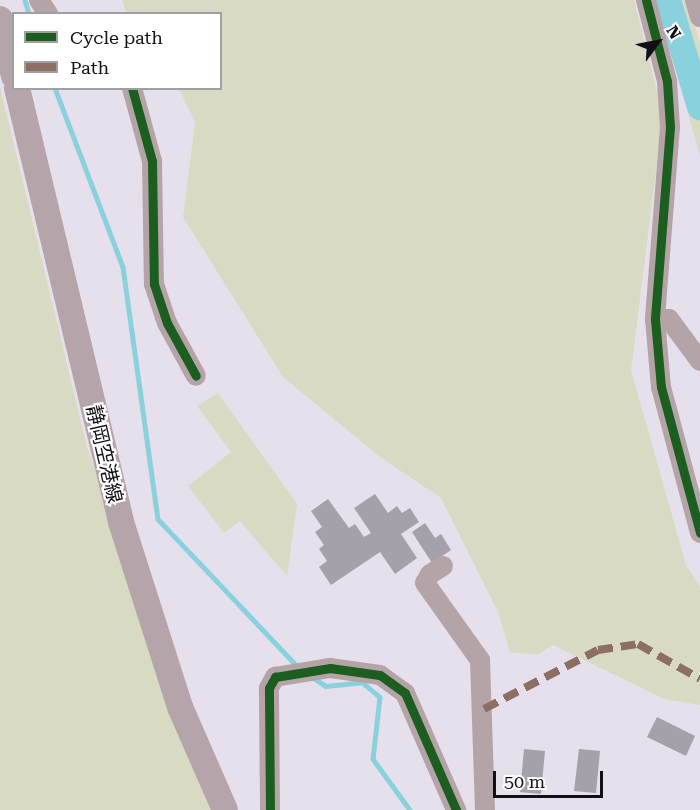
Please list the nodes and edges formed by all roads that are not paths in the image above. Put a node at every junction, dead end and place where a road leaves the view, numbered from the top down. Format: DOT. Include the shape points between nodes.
graph roads {
  1 [pos="646,0"];
  2 [pos="696,0"];
  3 [pos="700,17"];
  4 [pos="0,19"];
  5 [pos="12,68"];
  6 [pos="17,90"];
  7 [pos="133,90"];
  8 [pos="655,319"];
  9 [pos="700,361"];
  10 [pos="196,376"];
  11 [pos="700,532"];
  12 [pos="444,566"];
  13 [pos="225,810"];
  14 [pos="270,810"];
  15 [pos="456,810"];
  16 [pos="485,810"];
  1 -- 8 [label="street" via="667,81 670,127"];
  2 -- 3 [label="street"];
  4 -- 5 [label="main road"];
  6 -- 13 [label="main road, 静岡空港線" via="121,522 180,707"];
  7 -- 10 [label="street" via="152,161 154,284 168,323"];
  8 -- 9 [label="street" via="669,319"];
  8 -- 11 [label="street" via="661,387"];
  12 -- 16 [label="street" via="430,574 425,583 480,660"];
  14 -- 15 [label="street" via="269,687 275,677 330,668 381,675 405,693"];
}
